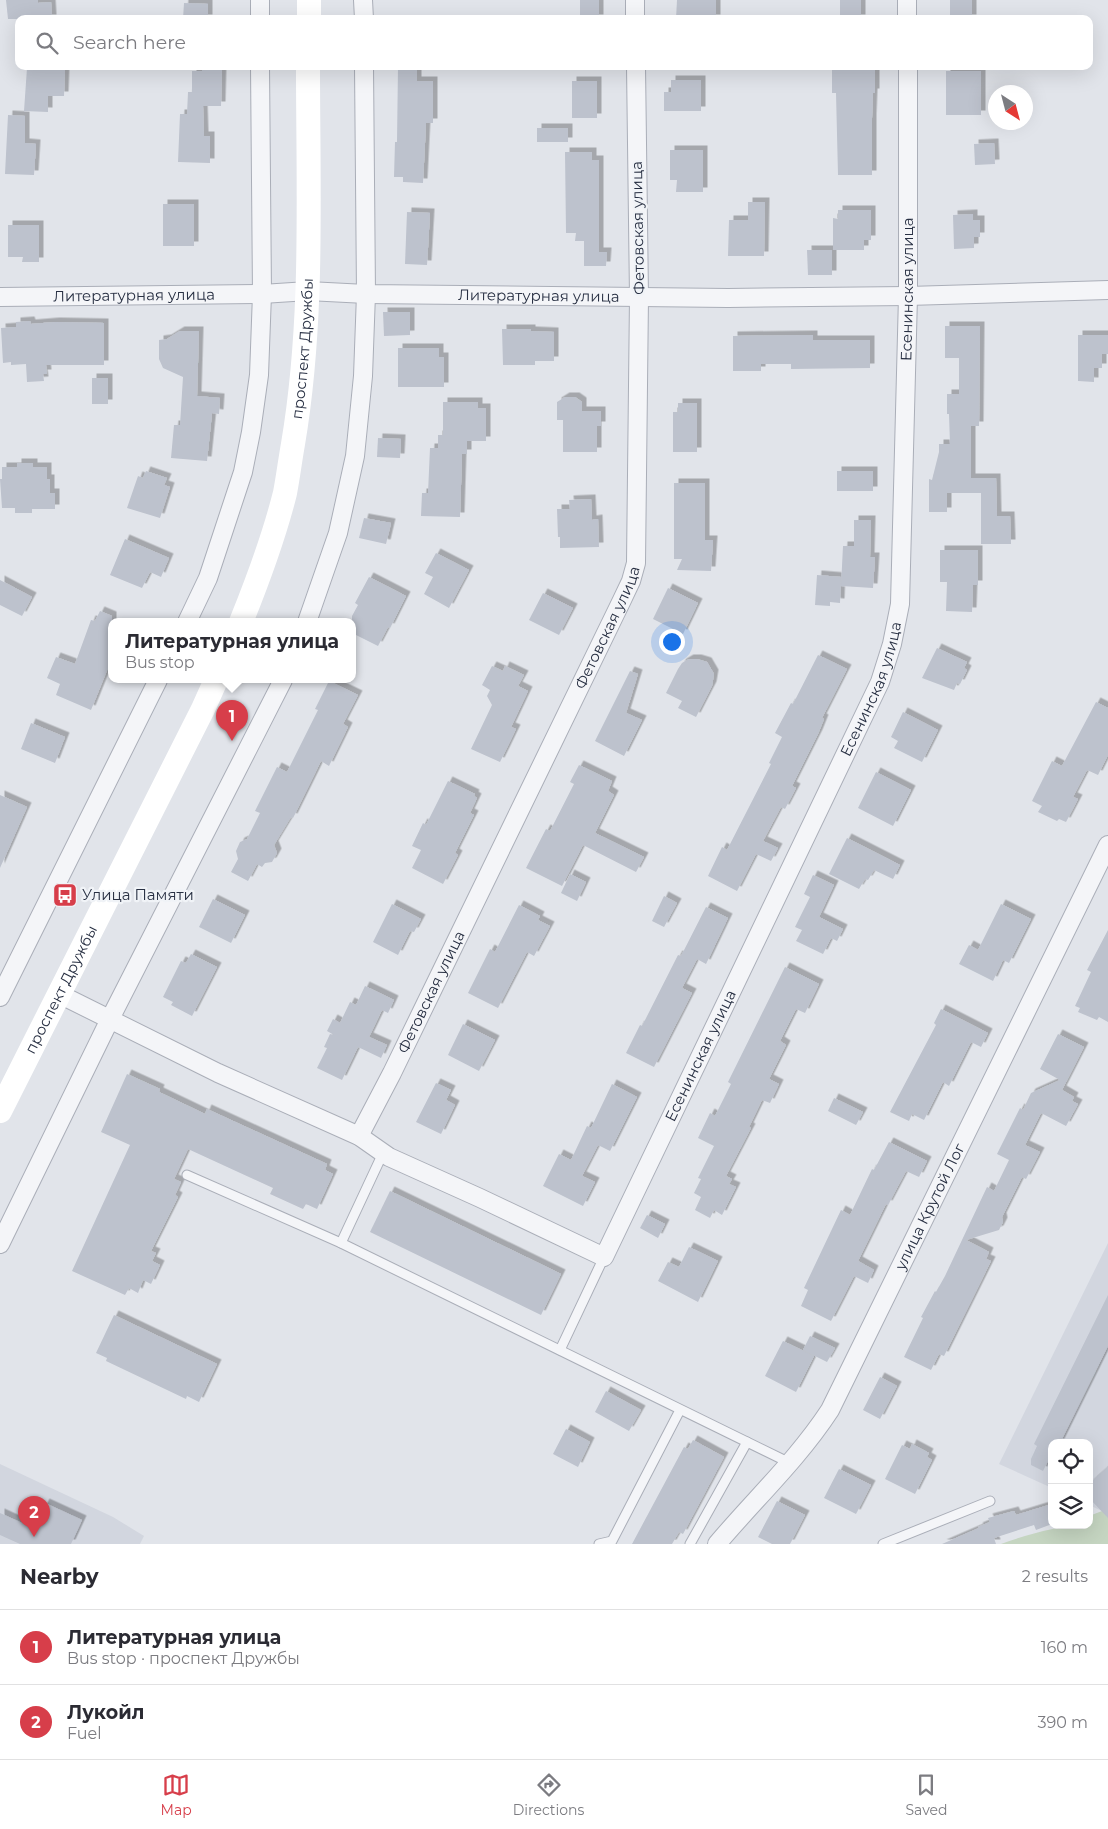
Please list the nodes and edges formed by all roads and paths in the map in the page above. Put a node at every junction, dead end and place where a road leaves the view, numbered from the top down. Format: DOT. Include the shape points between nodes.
graph roads {
  1 [pos="260,0"];
  2 [pos="309,0"];
  3 [pos="364,0"];
  4 [pos="635,0"];
  5 [pos="908,0"];
  6 [pos="260,15"];
  7 [pos="309,15"];
  8 [pos="364,15"];
  9 [pos="635,15"];
  10 [pos="908,15"];
  11 [pos="260,70"];
  12 [pos="308,70"];
  13 [pos="364,70"];
  14 [pos="636,70"];
  15 [pos="908,70"];
  16 [pos="1108,290"];
  17 [pos="308,291"];
  18 [pos="262,294"];
  19 [pos="366,294"];
  20 [pos="0,296"];
  21 [pos="908,296"];
  22 [pos="639,297"];
  23 [pos="188,618"];
  24 [pos="243,618"];
  25 [pos="307,618"];
  26 [pos="157,683"];
  27 [pos="215,683"];
  28 [pos="281,683"];
  29 [pos="1108,845"];
  30 [pos="59,994"];
  31 [pos="0,997"];
  32 [pos="110,1019"];
  33 [pos="0,1111"];
  34 [pos="359,1136"];
  35 [pos="383,1153"];
  36 [pos="187,1176"];
  37 [pos="341,1243"];
  38 [pos="0,1244"];
  39 [pos="604,1258"];
  40 [pos="560,1350"];
  41 [pos="680,1410"];
  42 [pos="747,1442"];
  43 [pos="790,1463"];
  44 [pos="990,1501"];
  45 [pos="599,1544"];
  46 [pos="690,1544"];
  47 [pos="717,1544"];
  48 [pos="883,1544"];
  1 -- 6 [label="street"];
  2 -- 7 [label="main road"];
  3 -- 8 [label="street"];
  4 -- 9 [label="street"];
  5 -- 10 [label="street"];
  11 -- 18 [label="street"];
  12 -- 17 [label="main road, проспект Дружбы"];
  13 -- 19 [label="street"];
  14 -- 22 [label="street, Фетовская улица"];
  15 -- 21 [label="street, Есенинская улица"];
  16 -- 21 [label="street, Литературная улица"];
  17 -- 18 [label="street, Литературная улица"];
  17 -- 19 [label="street, Литературная улица"];
  17 -- 24 [label="main road, проспект Дружбы" via="298,418 285,492 263,566"];
  18 -- 20 [label="street, Литературная улица"];
  18 -- 23 [label="street" via="259,375 243,472 208,578"];
  19 -- 22 [label="street, Литературная улица"];
  19 -- 25 [label="street" via="363,376 355,456 338,533"];
  21 -- 22 [label="street, Литературная улица"];
  21 -- 39 [label="street, Есенинская улица" via="900,604 890,652 880,682"];
  22 -- 34 [label="street, Фетовская улица" via="636,563 630,581"];
  26 -- 31 [label="street"];
  27 -- 30 [label="main road, проспект Дружбы"];
  28 -- 32 [label="street"];
  29 -- 43 [label="street, улица Крутой Лог" via="830,1410"];
  30 -- 32 [label="street"];
  30 -- 33 [label="main road, проспект Дружбы"];
  32 -- 34 [label="street" via="218,1073"];
  32 -- 38 [label="street"];
  34 -- 35 [label="street"];
  35 -- 37 [label="lane"];
  35 -- 39 [label="street"];
  36 -- 37 [label="lane"];
  37 -- 40 [label="lane"];
  39 -- 40 [label="lane"];
  40 -- 41 [label="lane"];
  41 -- 42 [label="lane"];
  41 -- 45 [label="lane" via="612,1541"];
  42 -- 43 [label="lane"];
  42 -- 46 [label="lane"];
  43 -- 47 [label="street, улица Крутой Лог"];
  44 -- 48 [label="lane"];
}
